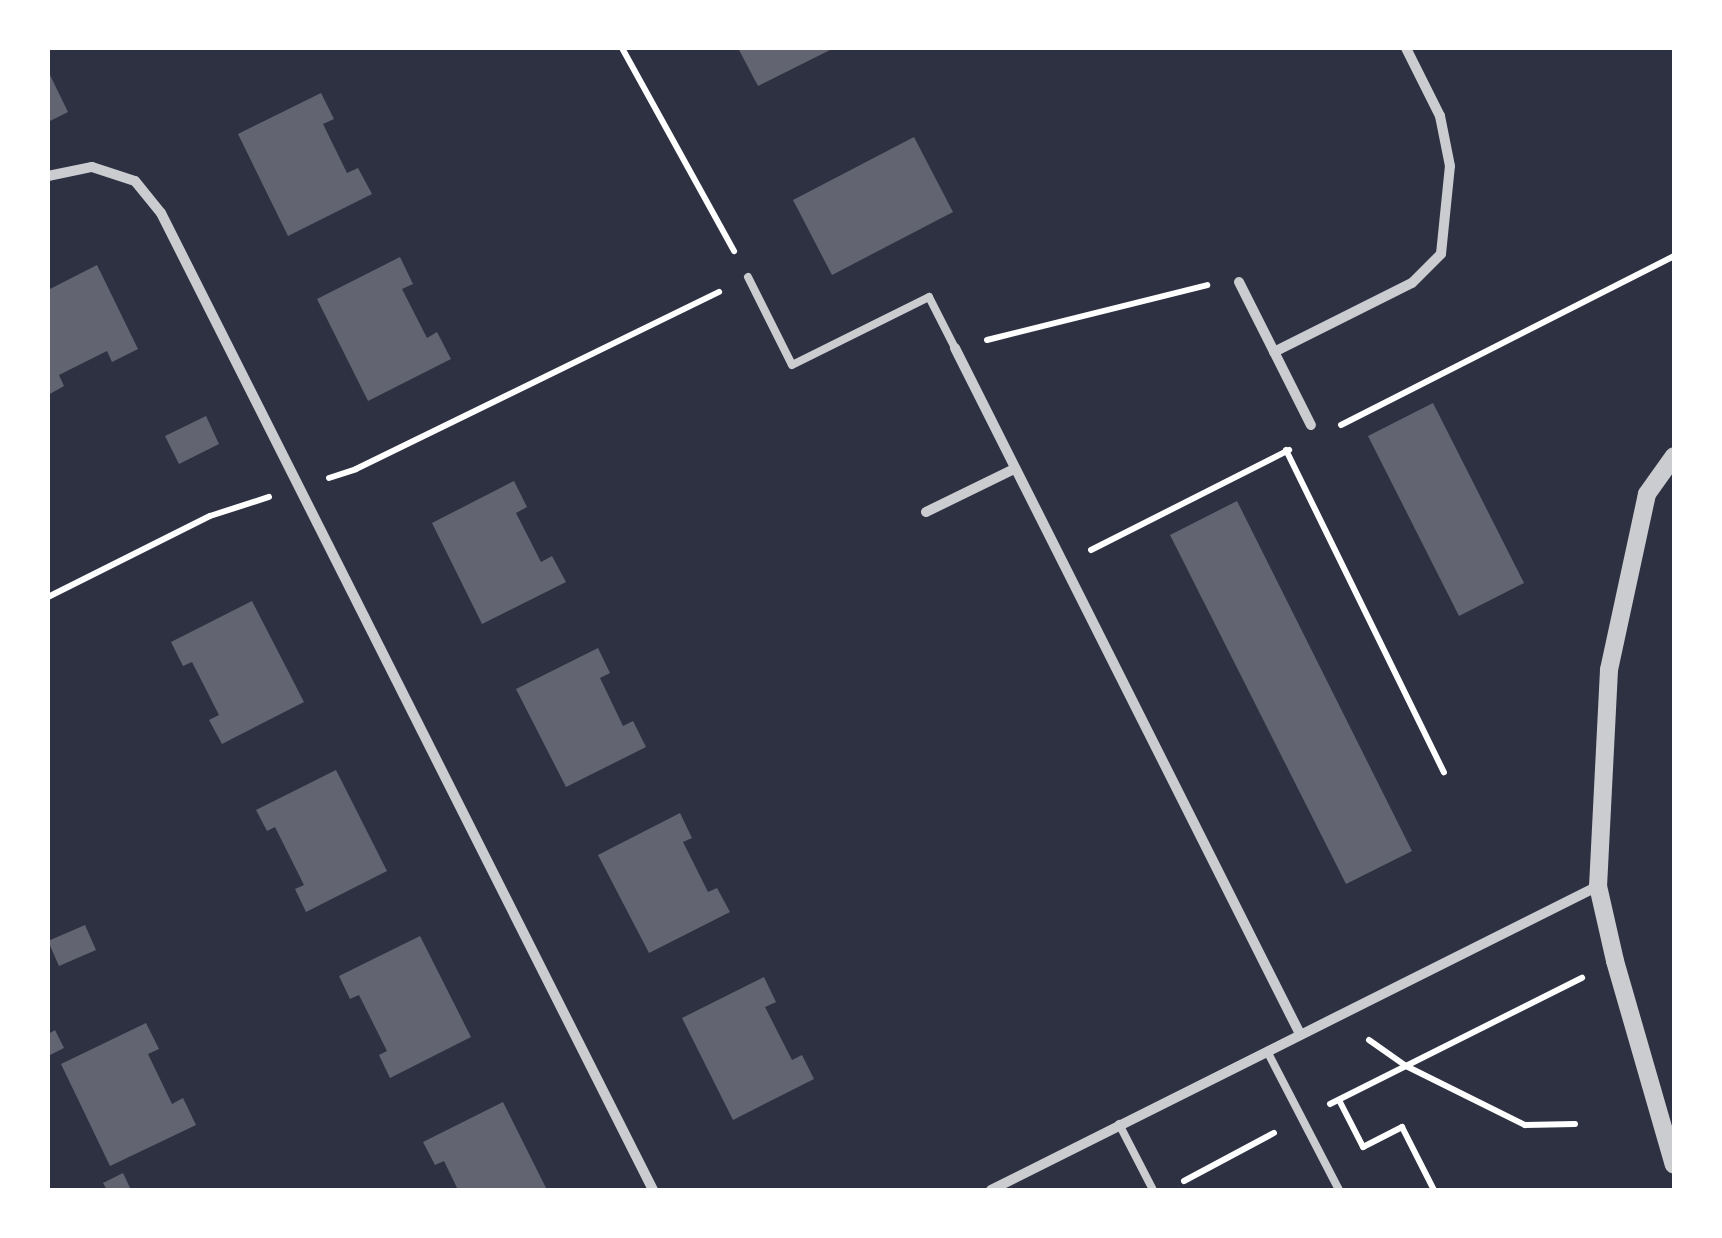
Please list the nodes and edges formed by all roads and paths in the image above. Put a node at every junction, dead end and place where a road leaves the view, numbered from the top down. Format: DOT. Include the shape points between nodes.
graph roads {
  1 [pos="622,48"];
  2 [pos="1406,48"];
  3 [pos="48,176"];
  4 [pos="1674,256"];
  5 [pos="748,278"];
  6 [pos="1238,282"];
  7 [pos="1205,285"];
  8 [pos="1213,302"];
  9 [pos="955,348"];
  10 [pos="1274,352"];
  11 [pos="1310,425"];
  12 [pos="1333,428"];
  13 [pos="1279,435"];
  14 [pos="1302,444"];
  15 [pos="1287,451"];
  16 [pos="1674,456"];
  17 [pos="1014,469"];
  18 [pos="298,488"];
  19 [pos="926,512"];
  20 [pos="1063,564"];
  21 [pos="48,597"];
  22 [pos="1444,772"];
  23 [pos="1598,886"];
  24 [pos="1614,961"];
  25 [pos="1352,1008"];
  26 [pos="1300,1034"];
  27 [pos="1267,1051"];
  28 [pos="1406,1066"];
  29 [pos="1338,1100"];
  30 [pos="1302,1118"];
  31 [pos="1118,1124"];
  32 [pos="1575,1124"];
  33 [pos="1674,1165"];
  34 [pos="654,1190"];
  35 [pos="991,1190"];
  36 [pos="1153,1190"];
  37 [pos="1166,1190"];
  38 [pos="1339,1190"];
  39 [pos="1434,1190"];
  1 -- 5 [label="path"];
  2 -- 10 [label="street" via="1440,116 1450,166 1440,254 1412,283"];
  3 -- 18 [label="street" via="92,168 134,181 161,213"];
  4 -- 12 [label="path"];
  5 -- 9 [label="lane" via="792,365 929,297"];
  5 -- 18 [label="path" via="356,469"];
  6 -- 7 [label="path"];
  6 -- 10 [label="street"];
  7 -- 8 [label="path"];
  7 -- 9 [label="path"];
  9 -- 17 [label="street"];
  10 -- 11 [label="street"];
  13 -- 15 [label="path"];
  14 -- 15 [label="path"];
  15 -- 20 [label="path"];
  15 -- 22 [label="path"];
  16 -- 23 [label="street" via="1647,494 1609,670"];
  17 -- 19 [label="street"];
  17 -- 20 [label="street"];
  18 -- 21 [label="path" via="210,516"];
  18 -- 34 [label="street"];
  20 -- 26 [label="street"];
  23 -- 24 [label="street"];
  23 -- 25 [label="street"];
  24 -- 28 [label="path"];
  24 -- 33 [label="street"];
  25 -- 26 [label="street"];
  25 -- 28 [label="path" via="1368,1039"];
  26 -- 27 [label="street"];
  27 -- 30 [label="lane"];
  27 -- 31 [label="street"];
  28 -- 29 [label="path"];
  28 -- 32 [label="path" via="1525,1125"];
  29 -- 30 [label="path"];
  29 -- 39 [label="path" via="1362,1146 1402,1127"];
  30 -- 37 [label="path"];
  30 -- 38 [label="lane"];
  31 -- 35 [label="street"];
  31 -- 36 [label="lane"];
}
